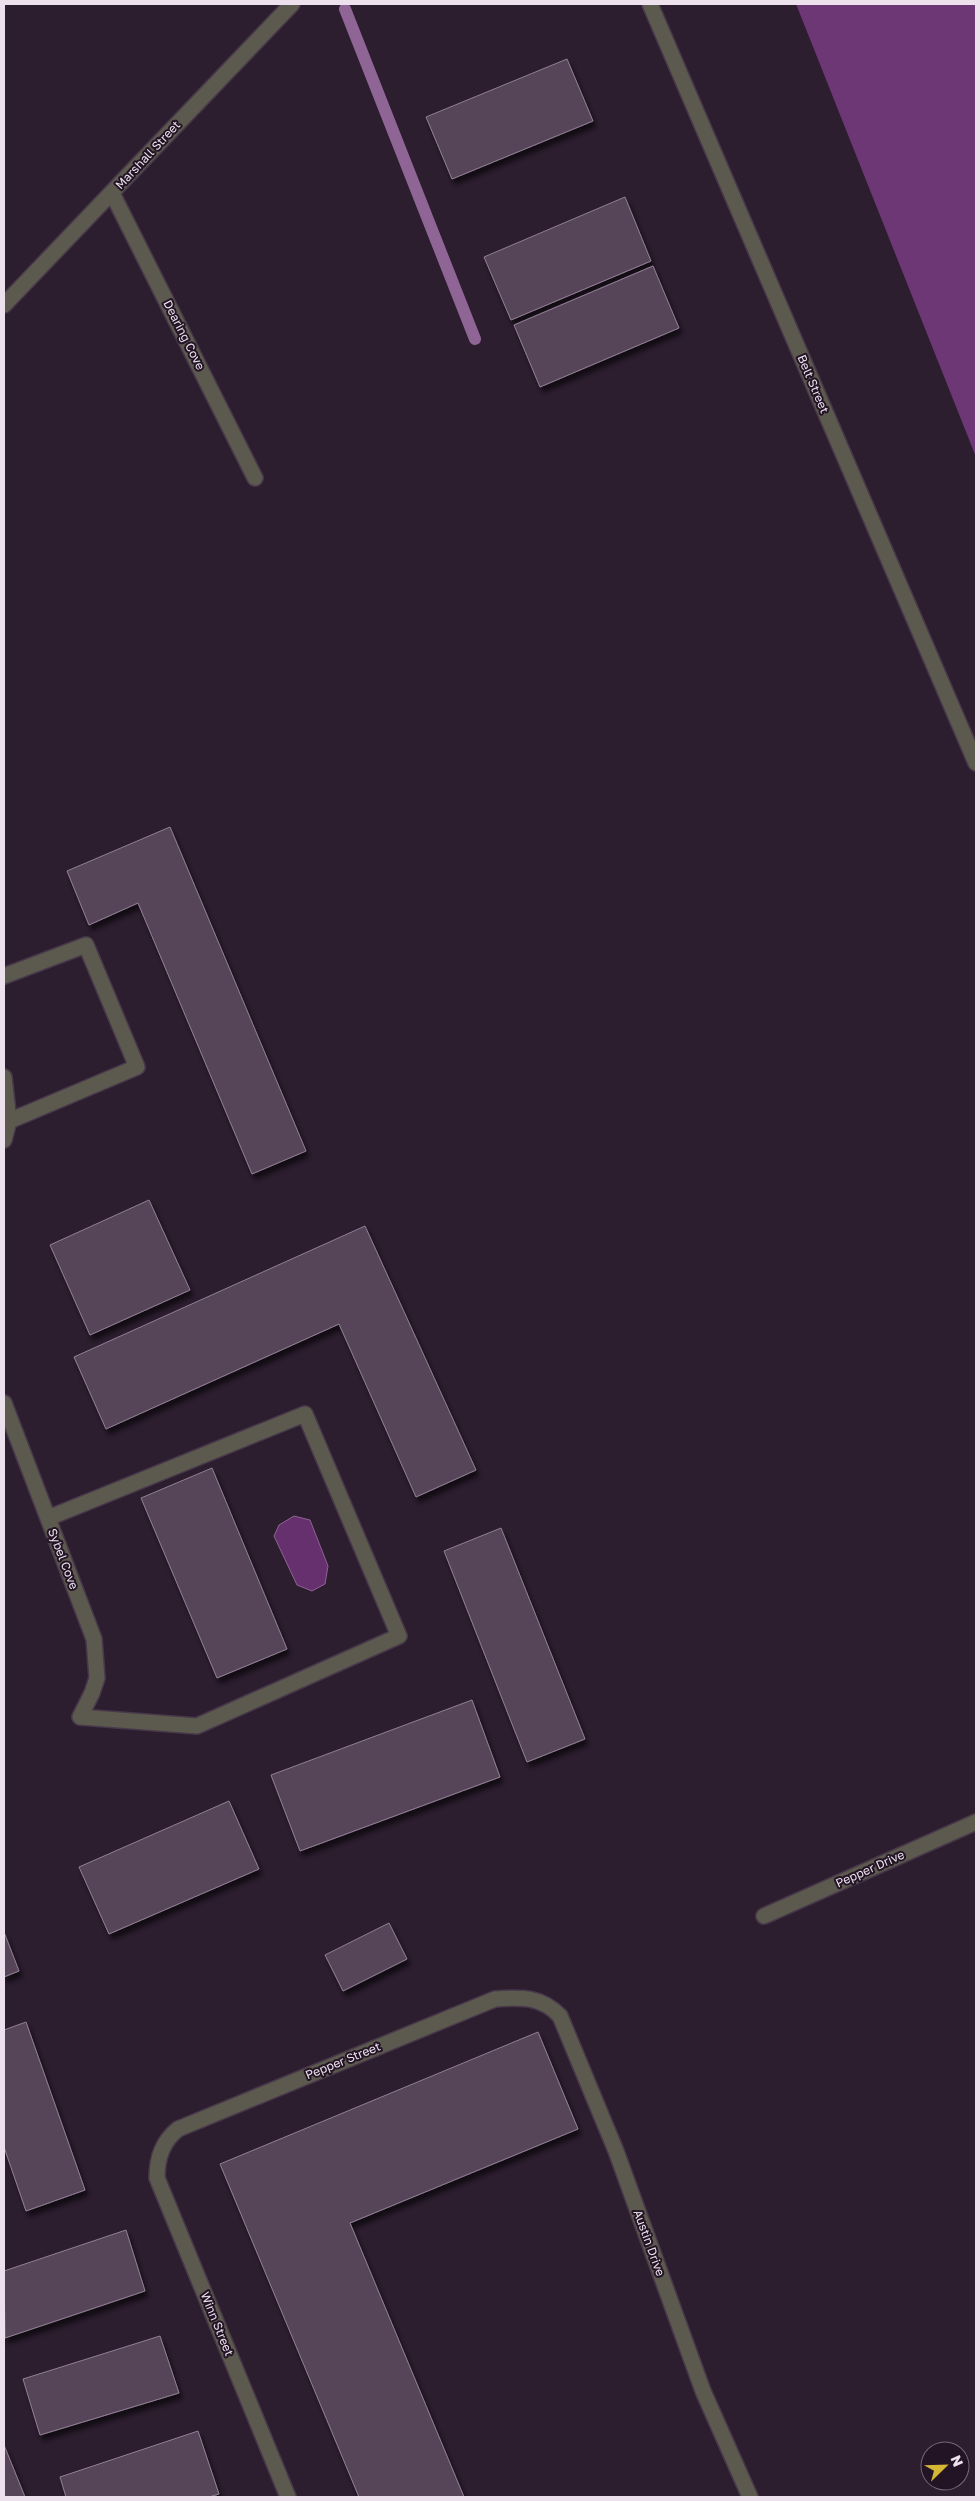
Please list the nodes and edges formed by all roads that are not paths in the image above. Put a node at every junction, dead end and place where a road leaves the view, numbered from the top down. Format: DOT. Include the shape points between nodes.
graph roads {
  1 [pos="292,4"];
  2 [pos="650,4"];
  3 [pos="112,193"];
  4 [pos="4,305"];
  5 [pos="255,478"];
  6 [pos="976,764"];
  7 [pos="4,976"];
  8 [pos="4,1077"];
  9 [pos="9,1121"];
  10 [pos="4,1140"];
  11 [pos="4,1402"];
  12 [pos="48,1518"];
  13 [pos="976,1822"];
  14 [pos="764,1916"];
  15 [pos="537,1999"];
  16 [pos="162,2150"];
  17 [pos="288,2497"];
  18 [pos="750,2497"];
  1 -- 3 [label="street, Marshall Street"];
  2 -- 6 [label="street, Belt Street"];
  3 -- 4 [label="street, Marshall Street"];
  3 -- 5 [label="street, Dearing Cove"];
  7 -- 9 [label="street" via="86,945 137,1067"];
  8 -- 9 [label="street"];
  9 -- 10 [label="street"];
  11 -- 12 [label="street, Sybel Cove"];
  12 -- 12 [label="street, Sybel Cove" via="94,1639 97,1678 80,1716 197,1726 399,1636 305,1414"];
  13 -- 14 [label="street, Pepper Drive"];
  15 -- 16 [label="street, Pepper Street" via="495,1999 178,2129 167,2138"];
  15 -- 18 [label="street, Austin Drive" via="560,2016 616,2150 703,2391"];
  16 -- 17 [label="street, Winn Street" via="157,2178"];
}
